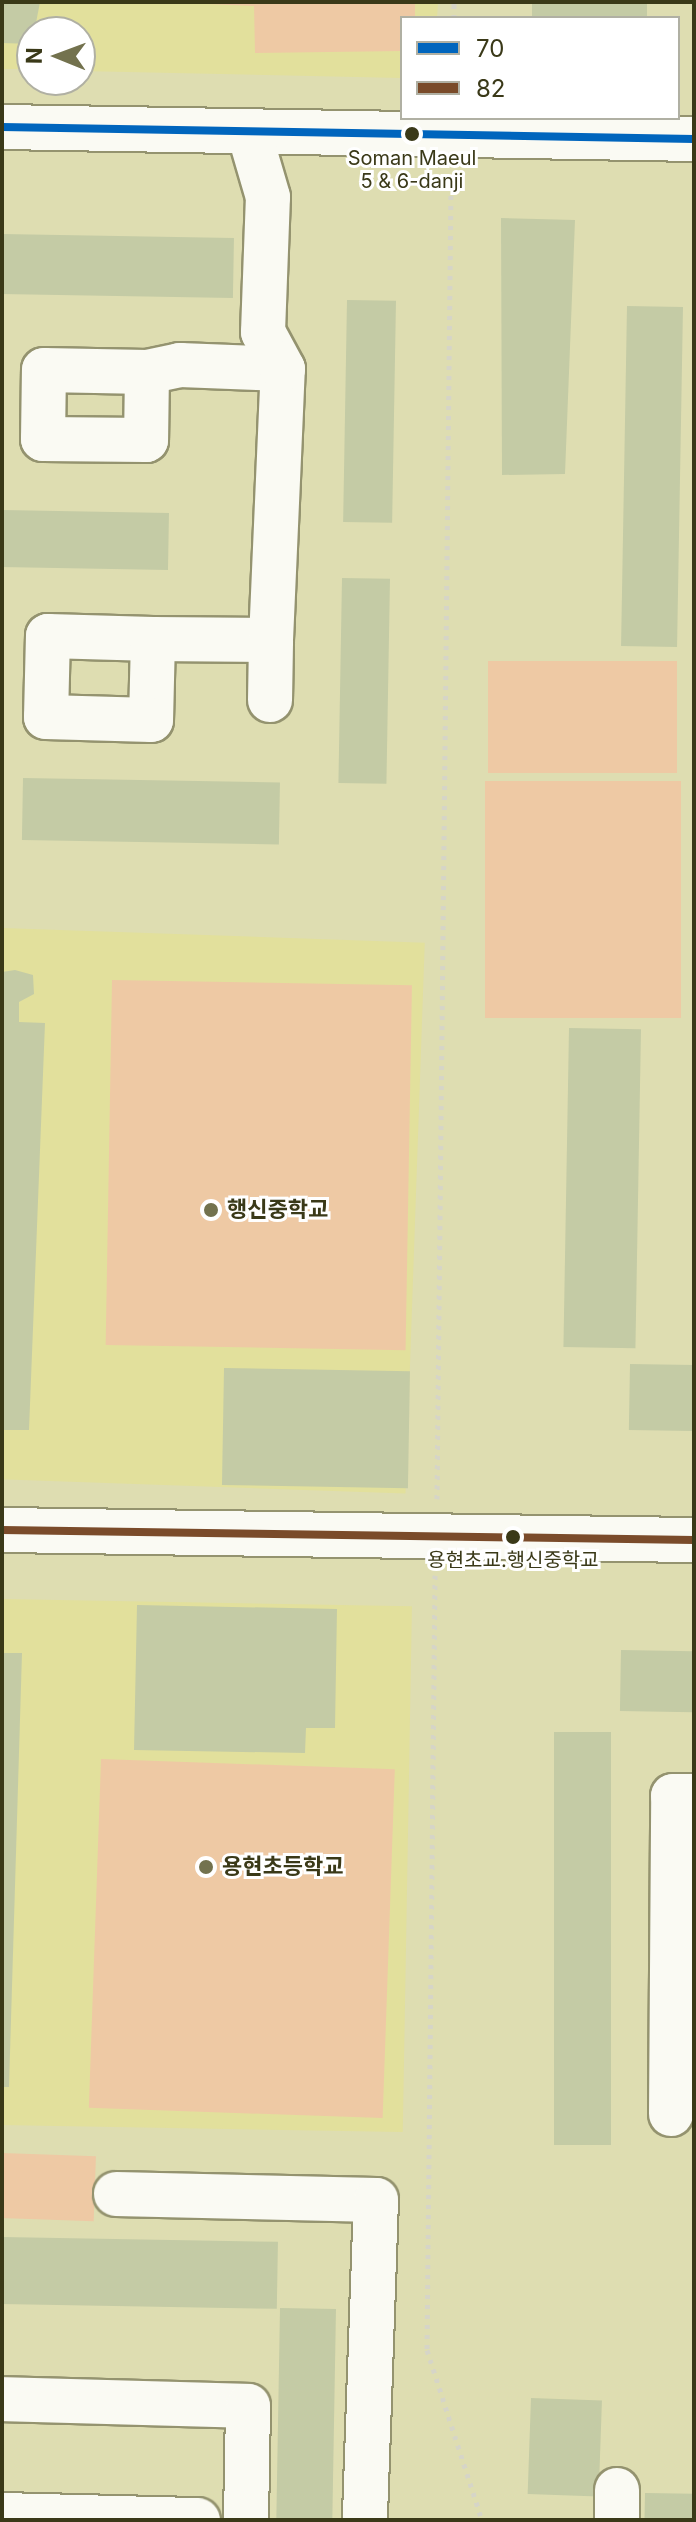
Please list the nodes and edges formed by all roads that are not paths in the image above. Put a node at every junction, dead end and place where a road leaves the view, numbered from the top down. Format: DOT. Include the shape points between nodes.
graph roads {
  1 [pos="2,127"];
  2 [pos="249,132"];
  3 [pos="694,139"];
  4 [pos="283,369"];
  5 [pos="147,372"];
  6 [pos="153,639"];
  7 [pos="271,640"];
  8 [pos="270,700"];
  9 [pos="2,1530"];
  10 [pos="694,1540"];
  11 [pos="694,1796"];
  12 [pos="683,1998"];
  13 [pos="671,2114"];
  14 [pos="116,2194"];
  15 [pos="2,2399"];
  16 [pos="2,2515"];
  17 [pos="198,2520"];
  18 [pos="246,2520"];
  19 [pos="365,2520"];
  1 -- 2 [label="street"];
  2 -- 3 [label="street"];
  2 -- 4 [label="street" via="268,197 263,332"];
  4 -- 5 [label="street" via="180,365"];
  4 -- 7 [label="street"];
  6 -- 7 [label="street"];
  7 -- 8 [label="street"];
  9 -- 10 [label="street"];
  11 -- 12 [label="street" via="673,1796"];
  12 -- 13 [label="street"];
  14 -- 19 [label="street" via="376,2200"];
  15 -- 18 [label="street" via="248,2406"];
  16 -- 17 [label="street"];
}
